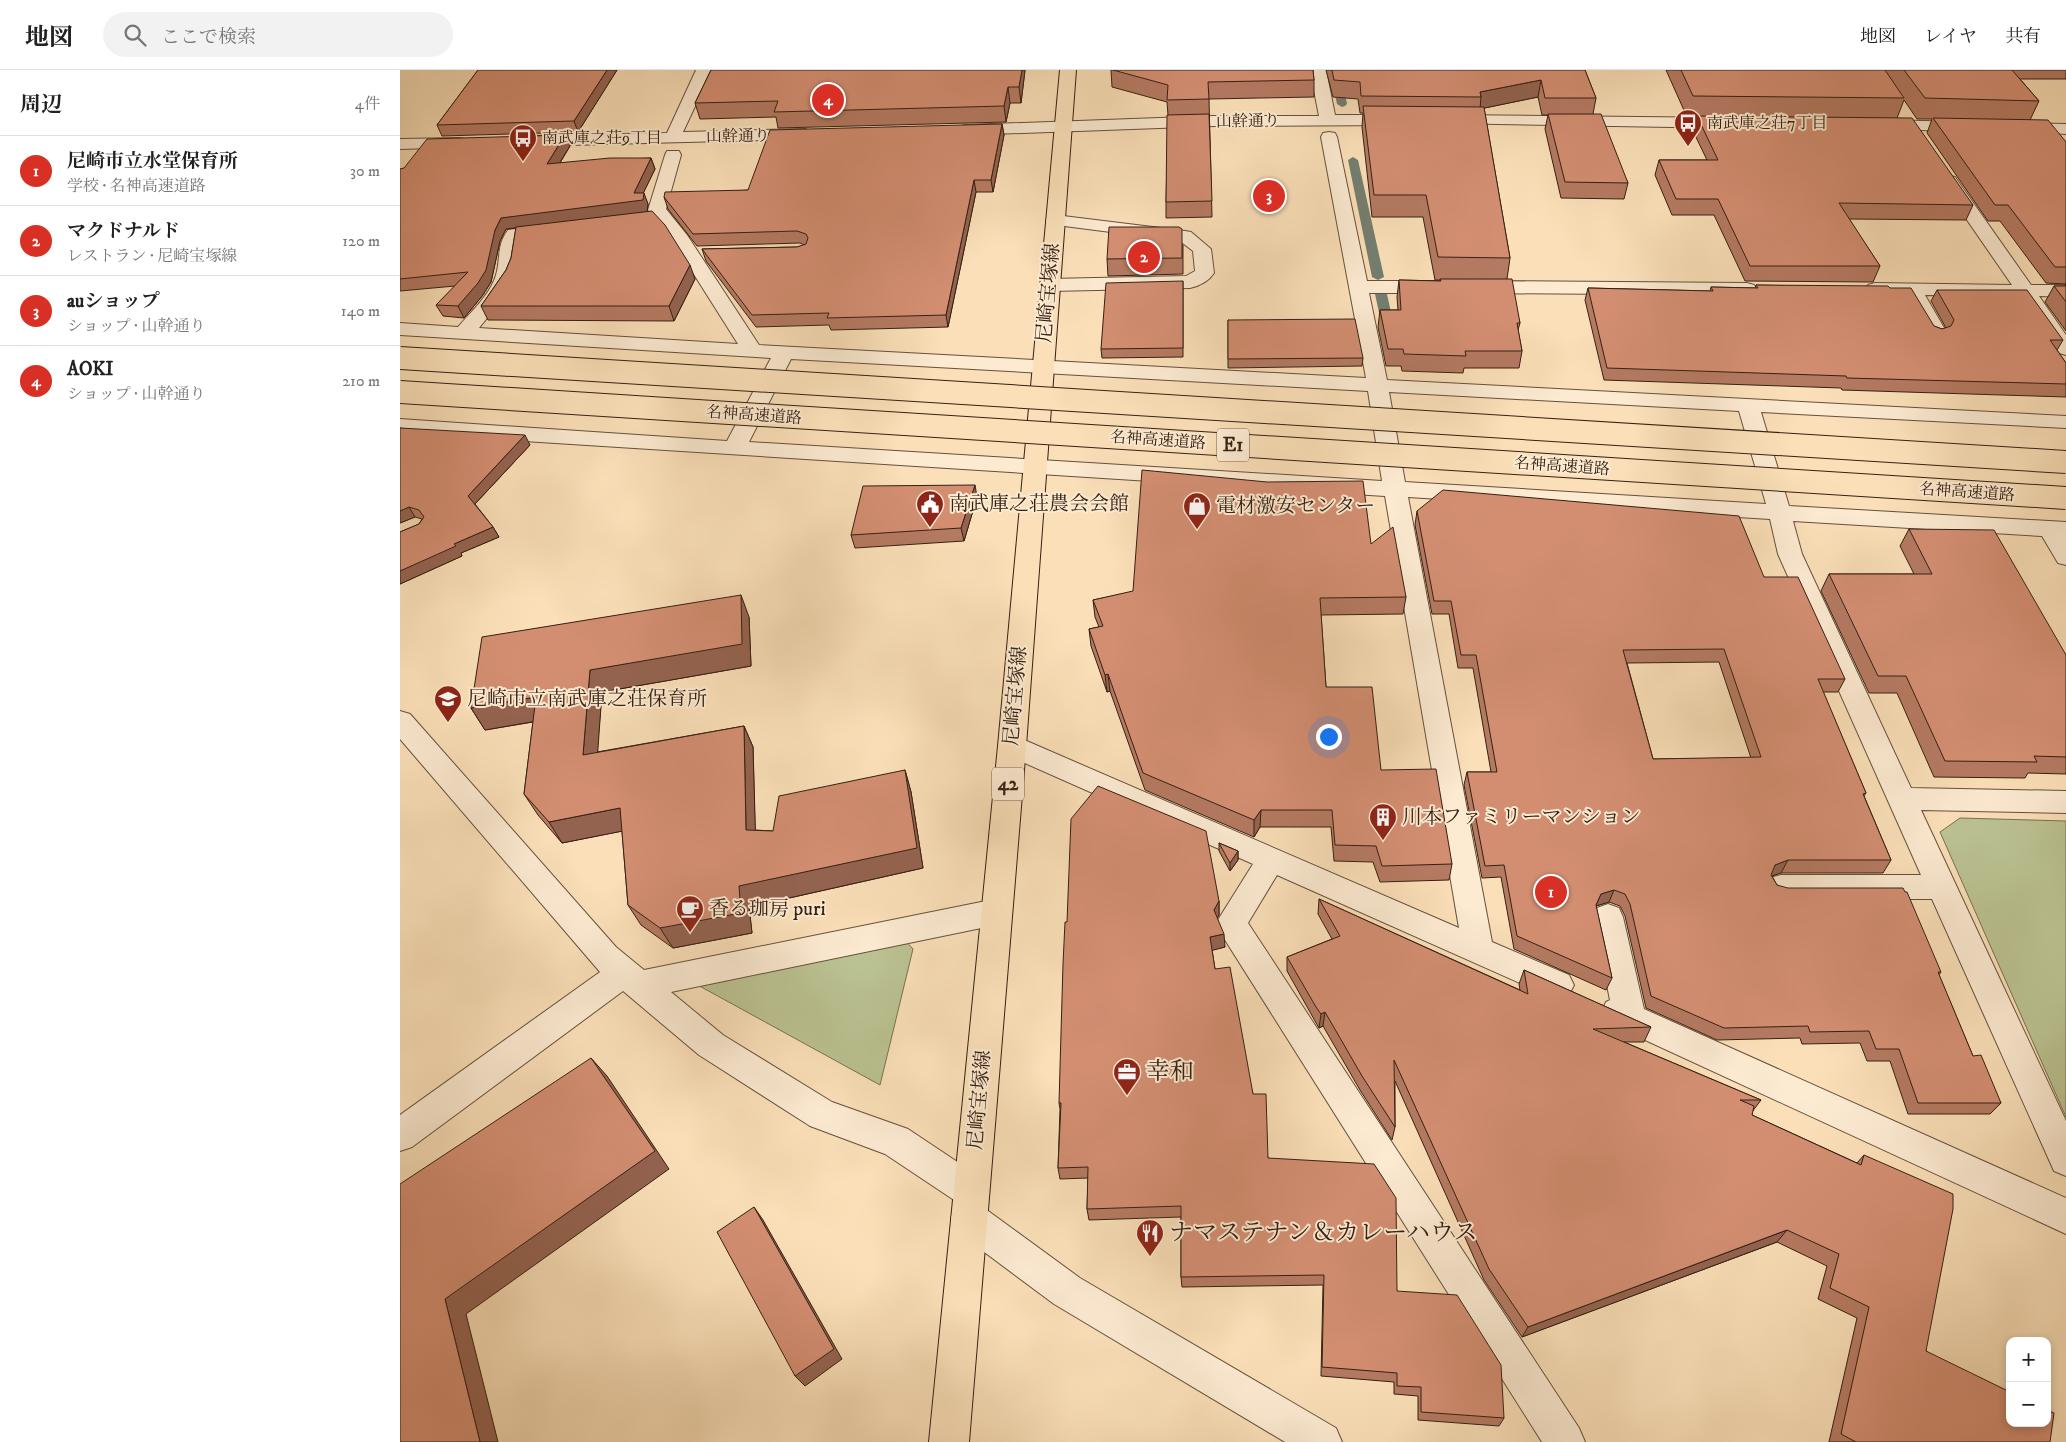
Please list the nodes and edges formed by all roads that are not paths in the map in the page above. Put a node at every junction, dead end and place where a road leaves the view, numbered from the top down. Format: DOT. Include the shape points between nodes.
graph roads {
  1 [pos="704,70"];
  2 [pos="1068,70"];
  3 [pos="1318,70"];
  4 [pos="1900,109"];
  5 [pos="1416,120"];
  6 [pos="1435,120"];
  7 [pos="1751,123"];
  8 [pos="1859,125"];
  9 [pos="1911,126"];
  10 [pos="1983,127"];
  11 [pos="2001,128"];
  12 [pos="2066,129"];
  13 [pos="946,130"];
  14 [pos="1328,133"];
  15 [pos="821,134"];
  16 [pos="1063,139"];
  17 [pos="513,141"];
  18 [pos="476,142"];
  19 [pos="400,144"];
  20 [pos="1924,144"];
  21 [pos="673,146"];
  22 [pos="692,154"];
  23 [pos="653,155"];
  24 [pos="574,156"];
  25 [pos="525,157"];
  26 [pos="468,159"];
  27 [pos="438,160"];
  28 [pos="1938,164"];
  29 [pos="663,217"];
  30 [pos="644,219"];
  31 [pos="1056,220"];
  32 [pos="570,228"];
  33 [pos="711,253"];
  34 [pos="691,254"];
  35 [pos="1050,285"];
  36 [pos="1358,287"];
  37 [pos="1769,289"];
  38 [pos="1855,289"];
  39 [pos="1912,289"];
  40 [pos="2026,290"];
  41 [pos="2066,291"];
  42 [pos="400,330"];
  43 [pos="1937,333"];
  44 [pos="462,334"];
  45 [pos="2066,349"];
  46 [pos="752,351"];
  47 [pos="784,353"];
  48 [pos="400,358"];
  49 [pos="1043,367"];
  50 [pos="1378,384"];
  51 [pos="400,392"];
  52 [pos="1748,404"];
  53 [pos="2066,422"];
  54 [pos="400,426"];
  55 [pos="735,447"];
  56 [pos="2066,462"];
  57 [pos="1035,466"];
  58 [pos="1395,490"];
  59 [pos="2066,498"];
  60 [pos="1780,514"];
  61 [pos="2058,530"];
  62 [pos="2066,556"];
  63 [pos="400,721"];
  64 [pos="1012,746"];
  65 [pos="1902,799"];
  66 [pos="2066,802"];
  67 [pos="1272,859"];
  68 [pos="1781,887"];
  69 [pos="1942,887"];
  70 [pos="996,912"];
  71 [pos="1608,917"];
  72 [pos="1478,949"];
  73 [pos="632,979"];
  74 [pos="1630,1018"];
  75 [pos="400,1135"];
  76 [pos="2066,1159"];
  77 [pos="970,1204"];
  78 [pos="2066,1216"];
  79 [pos="949,1442"];
  80 [pos="1322,1442"];
  81 [pos="1565,1442"];
  1 -- 21 [label="street"];
  2 -- 16 [label="main road, 尼崎宝塚線 / 42"];
  3 -- 14 [label="street"];
  4 -- 9 [label="street"];
  5 -- 14 [label="street, 山幹通り"];
  6 -- 7 [label="street"];
  8 -- 9 [label="street"];
  9 -- 10 [label="street"];
  9 -- 20 [label="street"];
  11 -- 12 [label="street"];
  13 -- 16 [label="street, 山幹通り"];
  14 -- 16 [label="street, 山幹通り"];
  14 -- 36 [label="street"];
  15 -- 21 [label="street, 山幹通り"];
  16 -- 31 [label="main road, 尼崎宝塚線 / 42"];
  17 -- 21 [label="street, 山幹通り"];
  18 -- 19 [label="street"];
  21 -- 22 [label="street, 山幹通り"];
  21 -- 23 [label="street, 山幹通り"];
  21 -- 29 [label="street" via="657,210"];
  24 -- 25 [label="street"];
  26 -- 27 [label="street"];
  28 -- 40 [label="street"];
  29 -- 30 [label="street"];
  29 -- 34 [label="street"];
  31 -- 35 [label="main road, 尼崎宝塚線 / 42"];
  31 -- 35 [label="street" via="1185,236 1202,249 1205,274 1190,282"];
  32 -- 44 [label="street" via="514,234 508,248 505,276 489,302"];
  33 -- 34 [label="street"];
  34 -- 46 [label="street"];
  35 -- 49 [label="main road, 尼崎宝塚線 / 42"];
  36 -- 37 [label="street"];
  36 -- 50 [label="street"];
  38 -- 39 [label="street"];
  39 -- 40 [label="street"];
  39 -- 43 [label="street"];
  40 -- 41 [label="street"];
  40 -- 45 [label="street"];
  42 -- 44 [label="street"];
  44 -- 46 [label="street"];
  46 -- 47 [label="street"];
  47 -- 49 [label="street"];
  47 -- 55 [label="street"];
  48 -- 56 [label="main road, 名神高速道路 / E1, bridge"];
  49 -- 50 [label="street"];
  49 -- 57 [label="main road, 尼崎宝塚線 / 42"];
  50 -- 52 [label="street"];
  50 -- 58 [label="street"];
  51 -- 59 [label="main road, 名神高速道路 / E1, bridge"];
  52 -- 53 [label="street"];
  52 -- 60 [label="street"];
  54 -- 55 [label="street"];
  55 -- 57 [label="street"];
  57 -- 58 [label="street"];
  57 -- 64 [label="main road, 尼崎宝塚線 / 42"];
  58 -- 60 [label="street"];
  58 -- 72 [label="street"];
  60 -- 61 [label="street"];
  60 -- 65 [label="street" via="1790,554"];
  61 -- 62 [label="street"];
  63 -- 73 [label="street" via="606,957"];
  64 -- 67 [label="street"];
  64 -- 70 [label="main road, 尼崎宝塚線 / 42"];
  65 -- 66 [label="street"];
  65 -- 69 [label="street"];
  67 -- 72 [label="street"];
  67 -- 81 [label="street" via="1231,924"];
  68 -- 69 [label="street"];
  69 -- 76 [label="street"];
  70 -- 73 [label="street"];
  70 -- 77 [label="main road, 尼崎宝塚線 / 42"];
  71 -- 74 [label="street"];
  72 -- 74 [label="street"];
  73 -- 75 [label="street"];
  73 -- 77 [label="street" via="711,1045 822,1115 896,1141"];
  74 -- 78 [label="street"];
  77 -- 79 [label="main road, 尼崎宝塚線 / 42"];
  77 -- 80 [label="street" via="1067,1291"];
}
